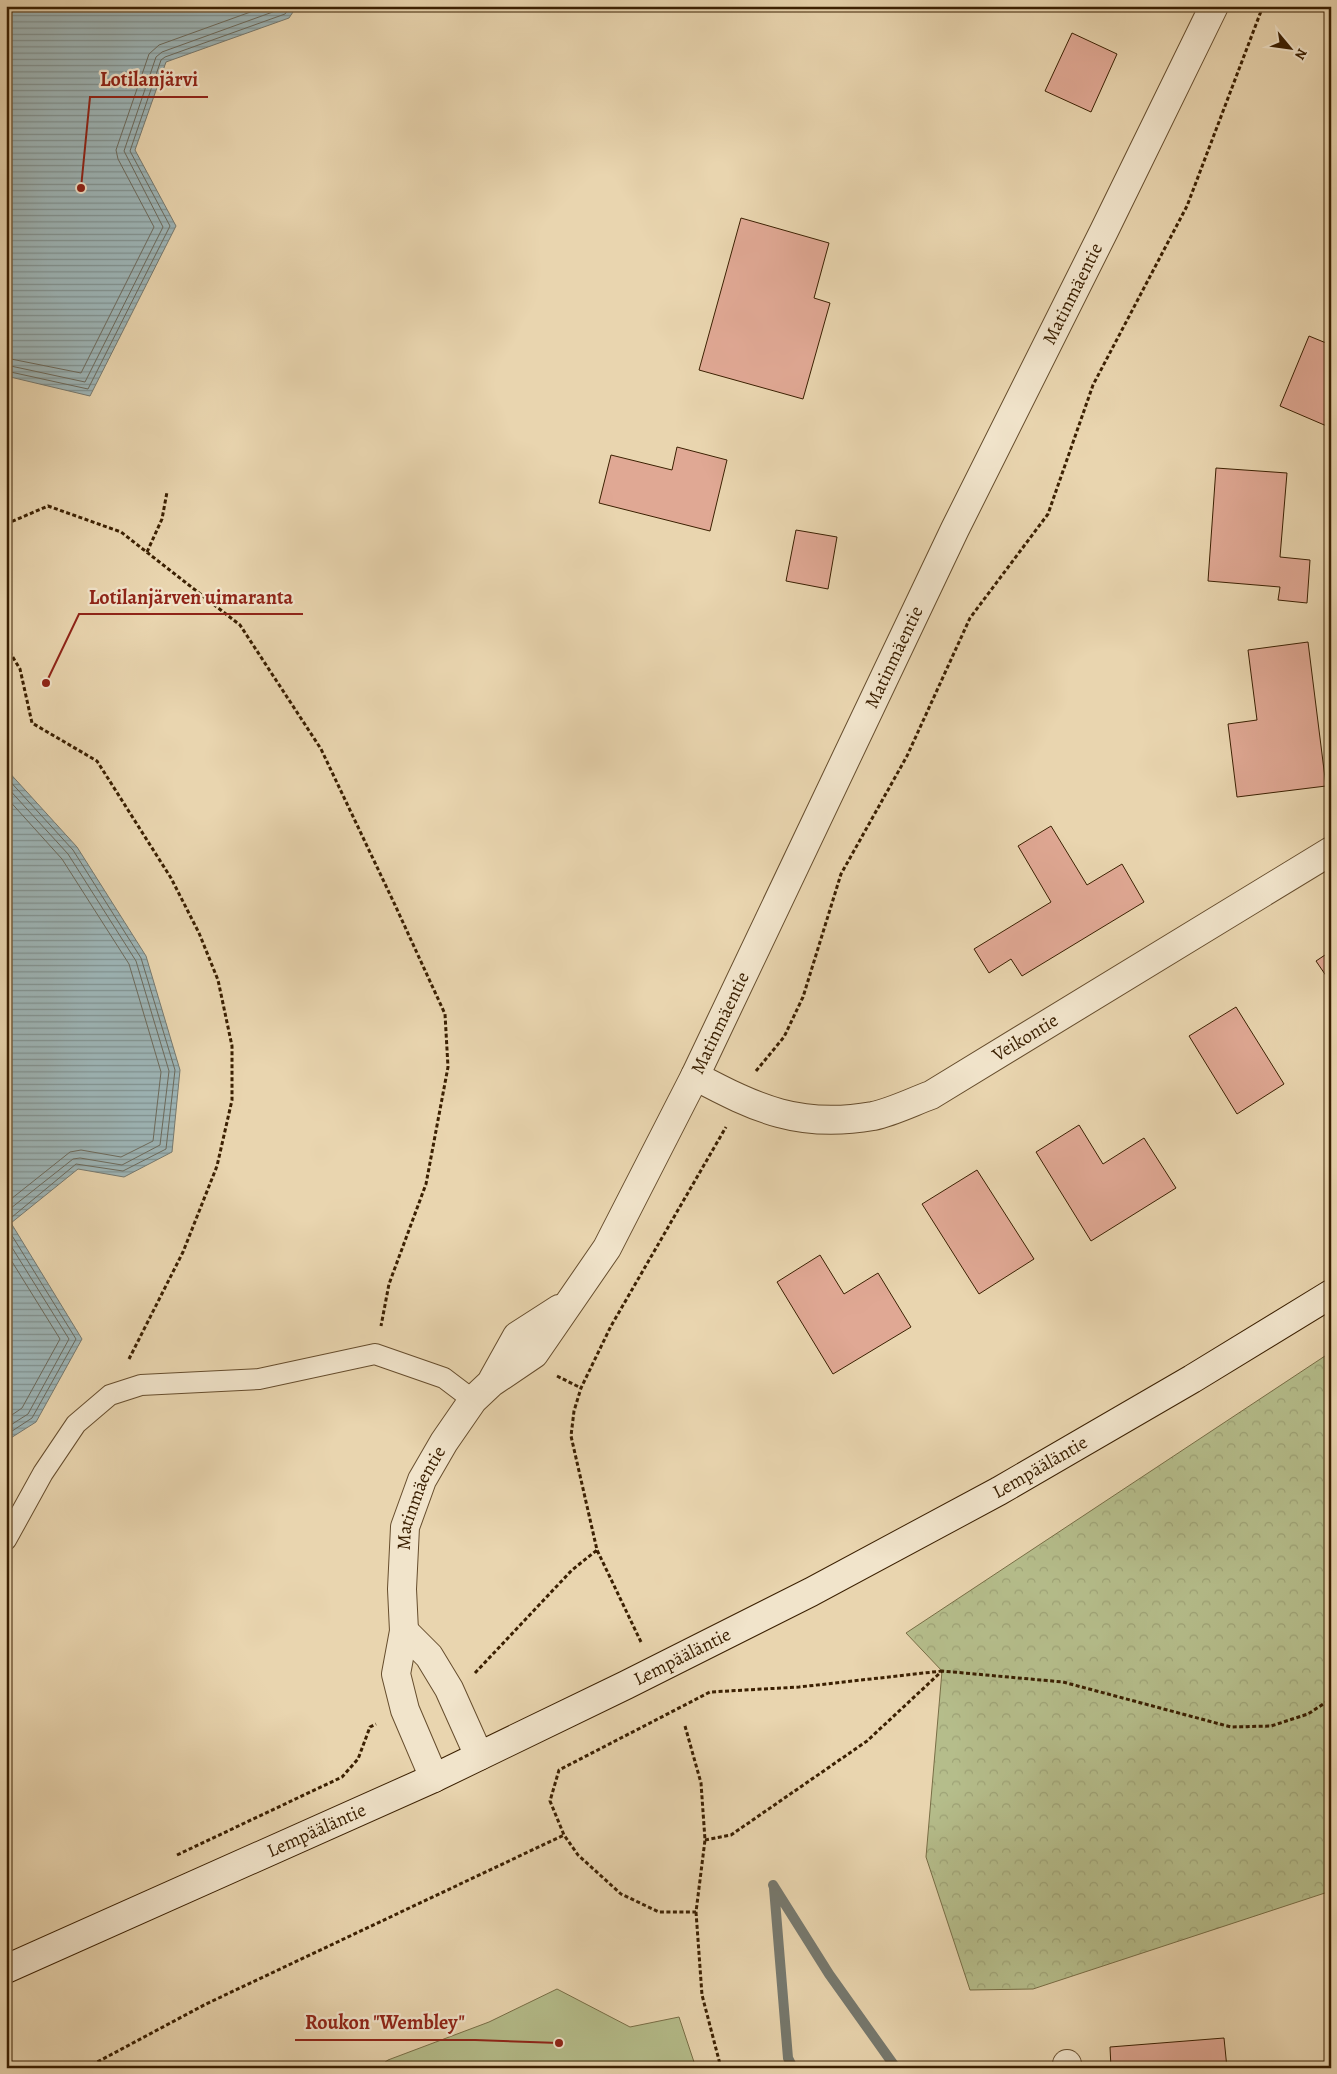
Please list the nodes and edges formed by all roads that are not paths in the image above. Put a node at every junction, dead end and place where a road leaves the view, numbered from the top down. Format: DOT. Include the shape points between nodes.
graph roads {
  1 [pos="1214,6"];
  2 [pos="1331,851"];
  3 [pos="695,1076"];
  4 [pos="1331,1294"];
  5 [pos="482,1392"];
  6 [pos="6,1540"];
  7 [pos="404,1631"];
  8 [pos="479,1756"];
  9 [pos="434,1778"];
  10 [pos="6,1969"];
  1 -- 3 [label="street, Matinmäentie" via="955,528"];
  2 -- 3 [label="street, Veikontie" via="931,1096 874,1115 840,1120 808,1119 781,1115"];
  3 -- 5 [label="street, Matinmäentie" via="607,1248 567,1304 517,1336"];
  4 -- 8 [label="street, Lempääläntie" via="991,1495 811,1592"];
  5 -- 6 [label="lane" via="376,1354 259,1379 141,1385 110,1395 76,1424"];
  5 -- 7 [label="street, Matinmäentie" via="444,1442 422,1480 405,1527"];
  7 -- 8 [label="street" via="429,1656 449,1689"];
  7 -- 9 [label="street, Matinmäentie" via="396,1674 404,1710"];
  8 -- 9 [label="street, Lempääläntie"];
  9 -- 10 [label="street, Lempääläntie"];
}
